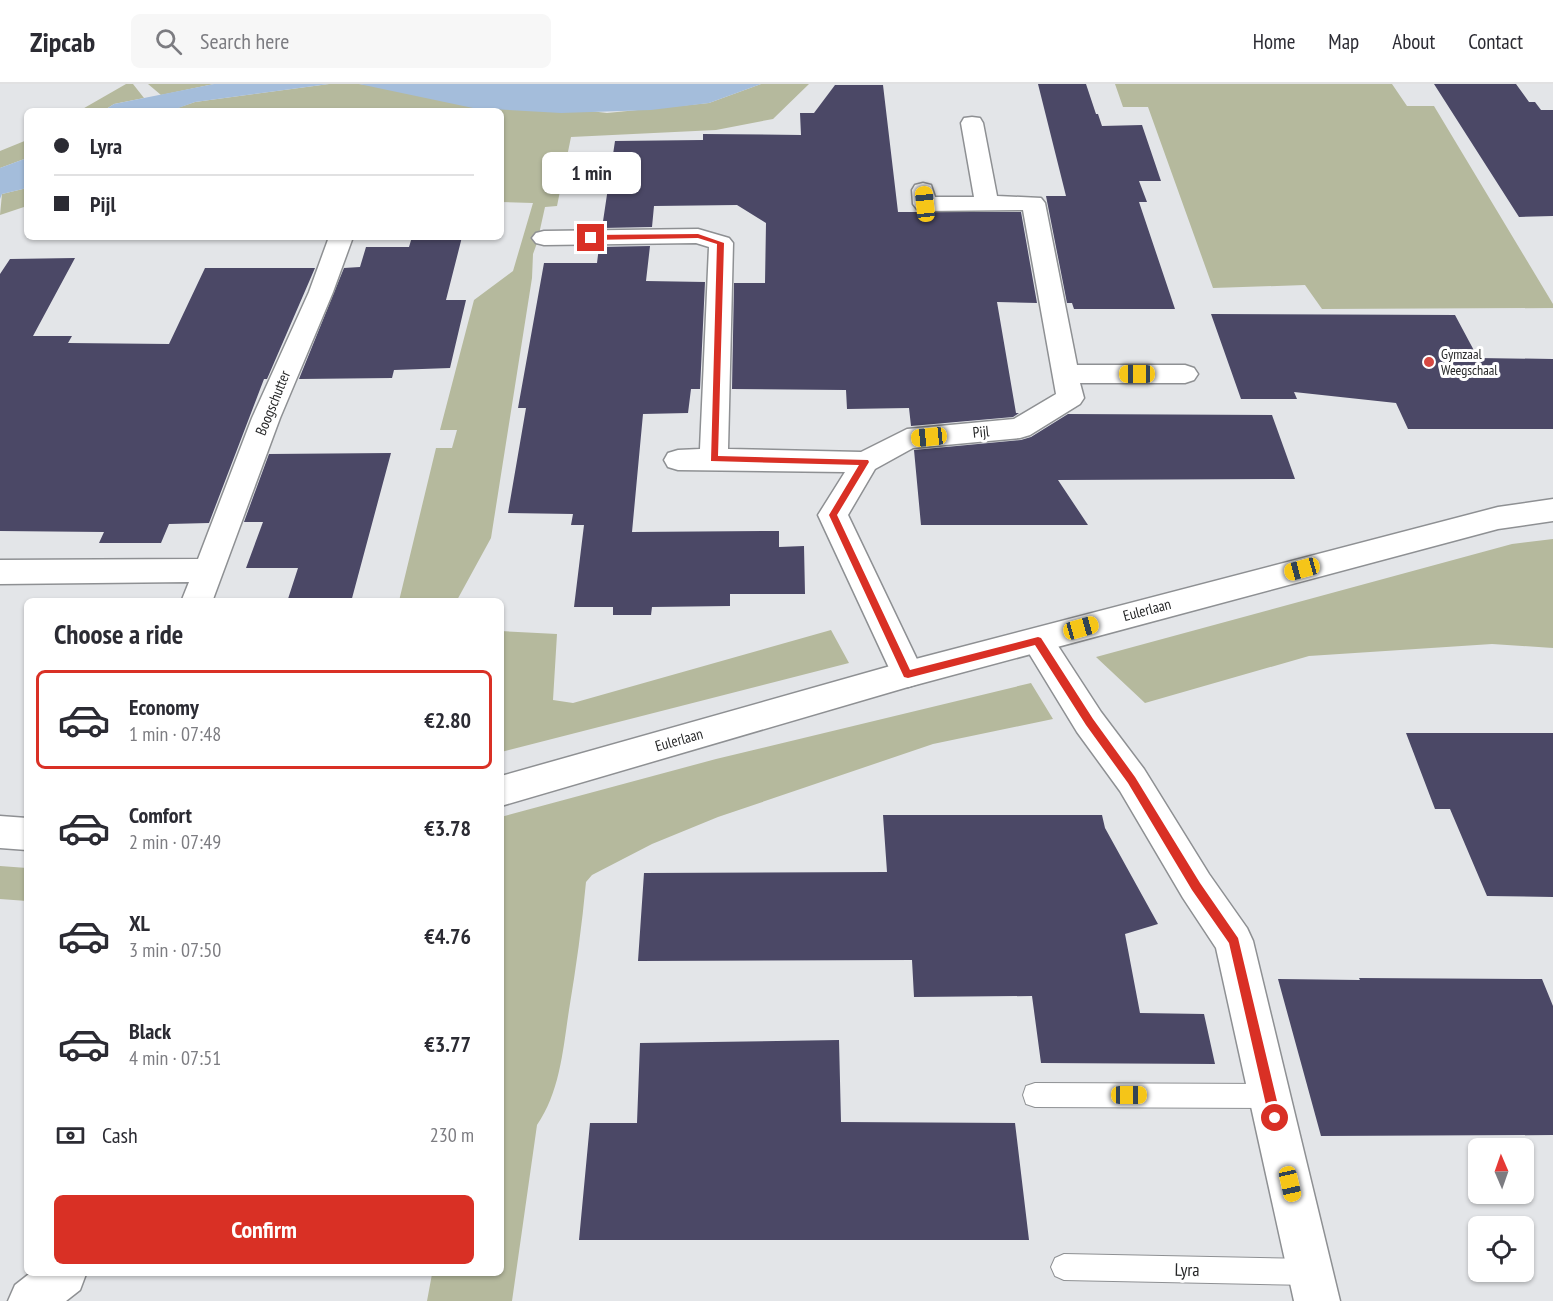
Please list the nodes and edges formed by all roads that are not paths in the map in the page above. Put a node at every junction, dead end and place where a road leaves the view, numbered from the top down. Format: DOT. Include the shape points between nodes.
graph roads {
  1 [pos="972,123"];
  2 [pos="923,190"];
  3 [pos="987,203"];
  4 [pos="544,238"];
  5 [pos="340,240"];
  6 [pos="1066,374"];
  7 [pos="1185,374"];
  8 [pos="714,459"];
  9 [pos="678,460"];
  10 [pos="865,462"];
  11 [pos="1553,510"];
  12 [pos="209,570"];
  13 [pos="0,572"];
  14 [pos="198,598"];
  15 [pos="1038,641"];
  16 [pos="908,674"];
  17 [pos="504,790"];
  18 [pos="0,832"];
  19 [pos="24,834"];
  20 [pos="1035,1095"];
  21 [pos="1270,1096"];
  22 [pos="1064,1267"];
  23 [pos="62,1276"];
  24 [pos="1313,1287"];
  25 [pos="31,1301"];
  1 -- 3 [label="street"];
  2 -- 3 [label="street, Pijl" via="925,204"];
  3 -- 6 [label="street, Pijl" via="1033,203"];
  4 -- 8 [label="street" via="698,236 721,243"];
  5 -- 12 [label="street, Boogschutter" via="266,417"];
  6 -- 7 [label="street"];
  6 -- 10 [label="street, Pijl" via="1070,398 1020,428 907,439"];
  8 -- 9 [label="street, Pijl"];
  8 -- 10 [label="street, Pijl"];
  10 -- 16 [label="street" via="833,515"];
  11 -- 15 [label="street, Eulerlaan" via="1498,518"];
  12 -- 13 [label="street"];
  12 -- 14 [label="street, Boogschutter"];
  15 -- 16 [label="street, Eulerlaan"];
  15 -- 21 [label="street, Lyra" via="1234,941"];
  16 -- 17 [label="street, Eulerlaan"];
  18 -- 19 [label="street"];
  20 -- 21 [label="lane"];
  21 -- 24 [label="street, Lyra"];
  22 -- 24 [label="lane, Lyra"];
  23 -- 25 [label="street"];
}
